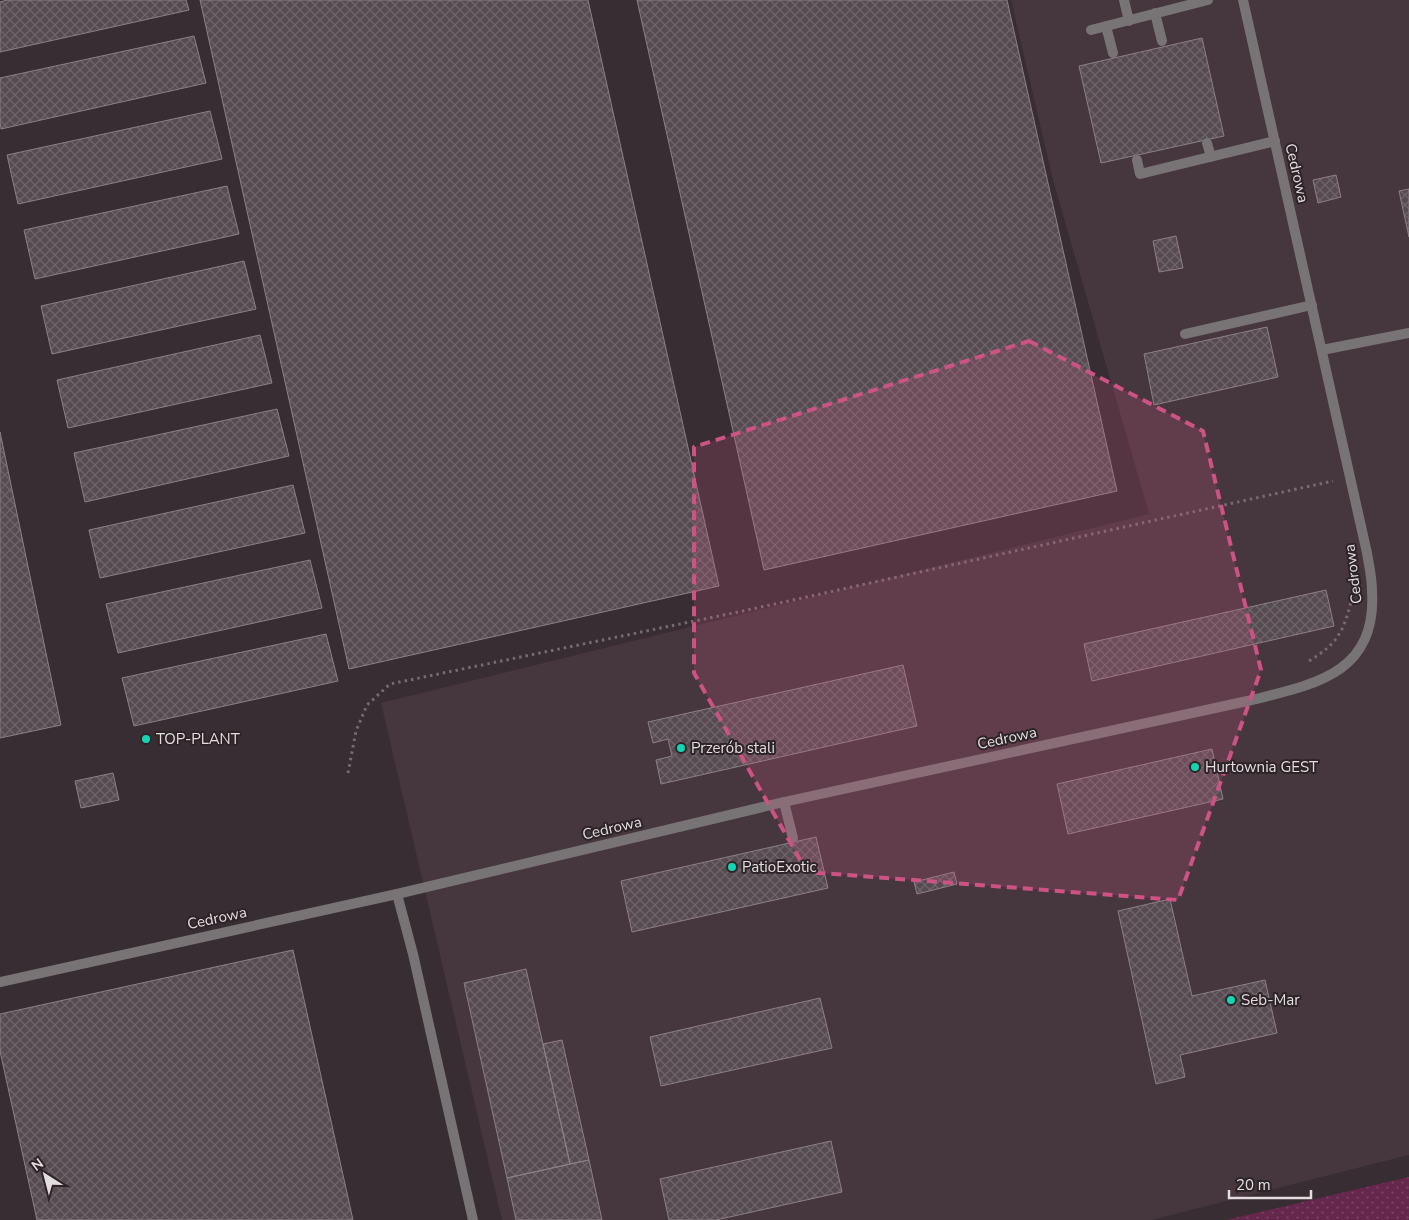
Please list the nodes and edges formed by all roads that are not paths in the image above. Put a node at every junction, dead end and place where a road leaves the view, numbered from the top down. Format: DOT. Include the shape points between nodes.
graph roads {
  1 [pos="1124,0"];
  2 [pos="1208,0"];
  3 [pos="1244,0"];
  4 [pos="1173,4"];
  5 [pos="1156,13"];
  6 [pos="1129,20"];
  7 [pos="1106,26"];
  8 [pos="1091,30"];
  9 [pos="1162,41"];
  10 [pos="1113,53"];
  11 [pos="1274,141"];
  12 [pos="1207,143"];
  13 [pos="1211,157"];
  14 [pos="1137,160"];
  15 [pos="1312,305"];
  16 [pos="1409,333"];
  17 [pos="1185,334"];
  18 [pos="1322,350"];
  19 [pos="784,802"];
  20 [pos="793,838"];
  21 [pos="397,894"];
  22 [pos="0,982"];
  23 [pos="473,1220"];
  1 -- 6 [label="street"];
  2 -- 4 [label="street"];
  3 -- 11 [label="street, Cedrowa"];
  4 -- 5 [label="street"];
  5 -- 6 [label="street"];
  5 -- 9 [label="street"];
  6 -- 7 [label="street"];
  7 -- 8 [label="street"];
  7 -- 10 [label="street"];
  11 -- 13 [label="street"];
  11 -- 15 [label="street, Cedrowa"];
  12 -- 13 [label="street"];
  13 -- 14 [label="street" via="1140,174"];
  15 -- 17 [label="street" via="1239,326"];
  15 -- 18 [label="street, Cedrowa"];
  16 -- 18 [label="street"];
  18 -- 19 [label="street, Cedrowa" via="1367,553 1372,590 1368,630 1358,652 1344,667 1312,684 1252,700"];
  19 -- 20 [label="street"];
  19 -- 21 [label="street, Cedrowa"];
  21 -- 22 [label="street, Cedrowa"];
  21 -- 23 [label="street"];
}
